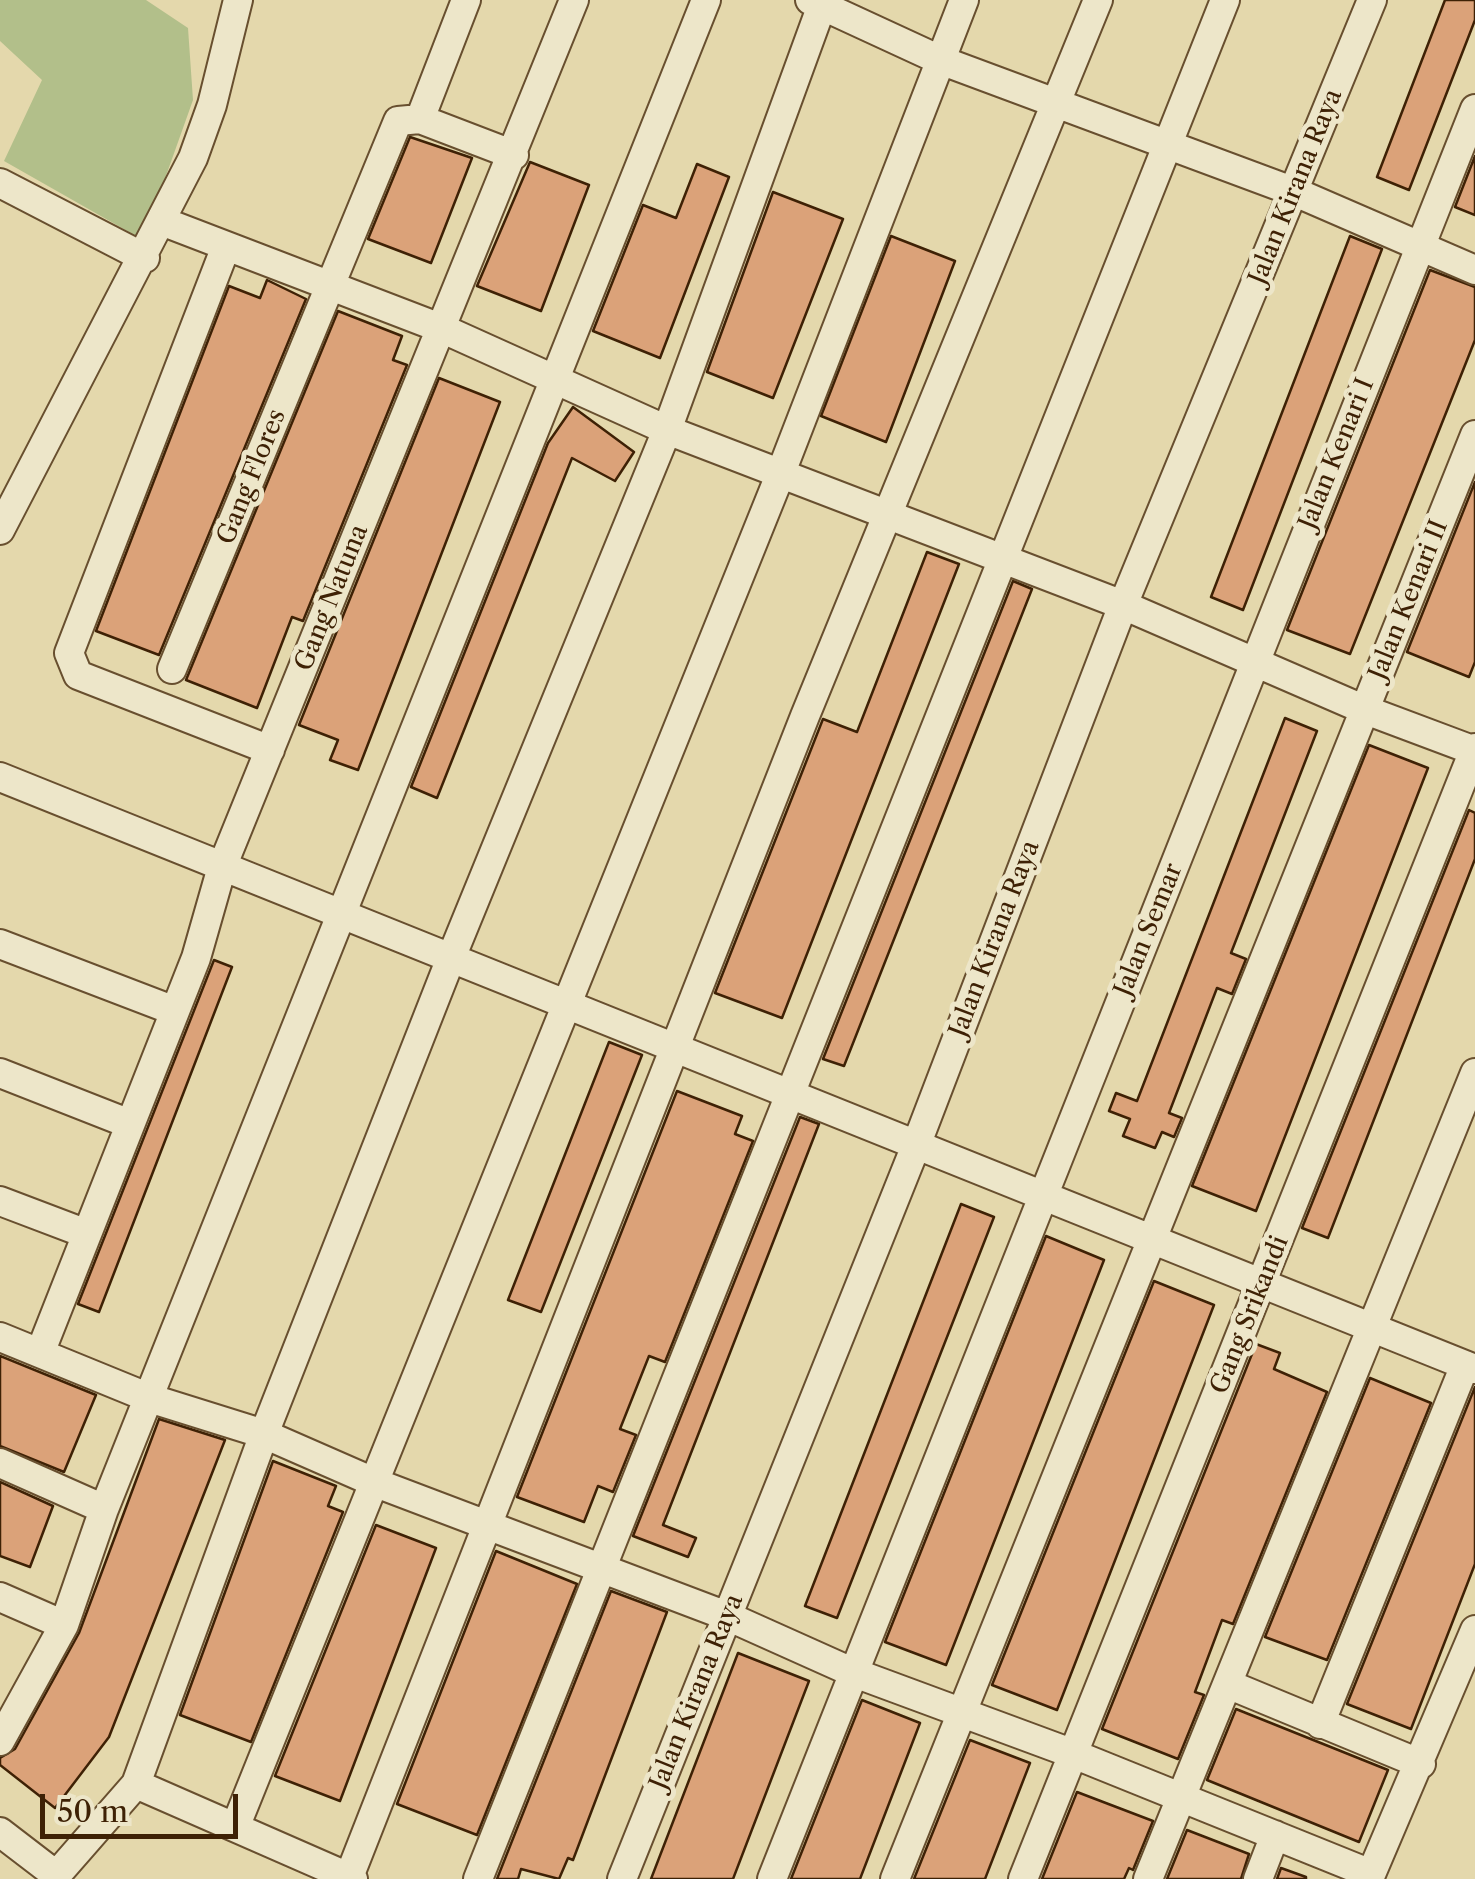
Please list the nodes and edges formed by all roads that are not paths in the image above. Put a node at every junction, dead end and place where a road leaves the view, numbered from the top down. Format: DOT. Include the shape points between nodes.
graph roads {
  1 [pos="238,0"];
  2 [pos="466,0"];
  3 [pos="574,0"];
  4 [pos="706,0"];
  5 [pos="964,0"];
  6 [pos="1098,0"];
  7 [pos="1225,0"];
  8 [pos="1372,0"];
  9 [pos="816,2"];
  10 [pos="940,60"];
  11 [pos="1058,103"];
  12 [pos="1475,109"];
  13 [pos="420,118"];
  14 [pos="1168,143"];
  15 [pos="514,155"];
  16 [pos="0,183"];
  17 [pos="1296,192"];
  18 [pos="164,222"];
  19 [pos="225,248"];
  20 [pos="1419,248"];
  21 [pos="145,258"];
  22 [pos="1475,270"];
  23 [pos="332,285"];
  24 [pos="443,329"];
  25 [pos="556,382"];
  26 [pos="667,430"];
  27 [pos="1475,435"];
  28 [pos="780,475"];
  29 [pos="889,515"];
  30 [pos="0,530"];
  31 [pos="1000,558"];
  32 [pos="1122,605"];
  33 [pos="1255,661"];
  34 [pos="172,669"];
  35 [pos="1363,709"];
  36 [pos="270,750"];
  37 [pos="1475,750"];
  38 [pos="0,777"];
  39 [pos="222,867"];
  40 [pos="342,917"];
  41 [pos="0,944"];
  42 [pos="452,958"];
  43 [pos="563,1004"];
  44 [pos="174,1011"];
  45 [pos="674,1051"];
  46 [pos="0,1073"];
  47 [pos="1475,1073"];
  48 [pos="788,1091"];
  49 [pos="130,1124"];
  50 [pos="917,1143"];
  51 [pos="1042,1198"];
  52 [pos="0,1201"];
  53 [pos="86,1234"];
  54 [pos="1151,1242"];
  55 [pos="1263,1285"];
  56 [pos="1373,1326"];
  57 [pos="0,1337"];
  58 [pos="40,1354"];
  59 [pos="1470,1367"];
  60 [pos="152,1398"];
  61 [pos="264,1434"];
  62 [pos="0,1462"];
  63 [pos="376,1483"];
  64 [pos="104,1509"];
  65 [pos="490,1526"];
  66 [pos="598,1568"];
  67 [pos="0,1597"];
  68 [pos="727,1616"];
  69 [pos="64,1625"];
  70 [pos="1475,1630"];
  71 [pos="852,1672"];
  72 [pos="1230,1685"];
  73 [pos="961,1715"];
  74 [pos="1320,1724"];
  75 [pos="0,1740"];
  76 [pos="1071,1754"];
  77 [pos="1421,1764"];
  78 [pos="136,1784"];
  79 [pos="1180,1798"];
  80 [pos="236,1825"];
  81 [pos="0,1832"];
  82 [pos="1275,1836"];
  83 [pos="1370,1876"];
  84 [pos="54,1877"];
  85 [pos="351,1878"];
  86 [pos="478,1879"];
  87 [pos="622,1879"];
  88 [pos="772,1879"];
  89 [pos="895,1879"];
  90 [pos="1023,1879"];
  91 [pos="1148,1879"];
  92 [pos="1258,1879"];
  1 -- 18 [label="street" via="212,106"];
  2 -- 13 [label="street"];
  3 -- 15 [label="street, Gang Natuna"];
  4 -- 25 [label="street"];
  5 -- 10 [label="street"];
  6 -- 11 [label="street"];
  7 -- 14 [label="street"];
  8 -- 17 [label="street, Jalan Kirana Raya"];
  9 -- 10 [label="street"];
  9 -- 26 [label="street"];
  10 -- 11 [label="street"];
  10 -- 28 [label="street"];
  11 -- 14 [label="street"];
  11 -- 29 [label="street"];
  12 -- 20 [label="street"];
  13 -- 15 [label="street"];
  13 -- 23 [label="street, Gang Flores" via="398,121"];
  14 -- 17 [label="street"];
  14 -- 31 [label="street"];
  15 -- 24 [label="street, Gang Natuna"];
  16 -- 21 [label="street"];
  17 -- 20 [label="street"];
  17 -- 32 [label="street, Jalan Kirana Raya"];
  18 -- 19 [label="street"];
  18 -- 21 [label="street"];
  19 -- 23 [label="street"];
  19 -- 36 [label="street" via="70,653 78,675"];
  20 -- 22 [label="street"];
  20 -- 33 [label="street, Jalan Kenari I"];
  21 -- 30 [label="street"];
  23 -- 24 [label="street"];
  23 -- 34 [label="street, Gang Flores"];
  24 -- 25 [label="street"];
  24 -- 36 [label="street, Gang Natuna"];
  25 -- 26 [label="street"];
  25 -- 40 [label="street"];
  26 -- 28 [label="street"];
  26 -- 42 [label="street"];
  27 -- 35 [label="street, Jalan Kenari II"];
  28 -- 29 [label="street"];
  28 -- 43 [label="street"];
  29 -- 31 [label="street"];
  29 -- 45 [label="street"];
  31 -- 32 [label="street"];
  31 -- 48 [label="street"];
  32 -- 33 [label="street"];
  32 -- 50 [label="street, Jalan Kirana Raya"];
  33 -- 35 [label="street"];
  33 -- 51 [label="street, Jalan Semar"];
  35 -- 37 [label="street"];
  35 -- 54 [label="street, Jalan Kenari II"];
  36 -- 39 [label="street, Gang Natuna"];
  37 -- 55 [label="street, Gang Srikandi"];
  38 -- 39 [label="street"];
  39 -- 40 [label="street"];
  39 -- 44 [label="street, Gang Natuna"];
  40 -- 42 [label="street"];
  40 -- 60 [label="street"];
  41 -- 44 [label="street"];
  42 -- 43 [label="street"];
  42 -- 61 [label="street"];
  43 -- 45 [label="street"];
  43 -- 63 [label="street"];
  44 -- 49 [label="street, Gang Natuna"];
  45 -- 48 [label="street"];
  45 -- 65 [label="street"];
  46 -- 49 [label="street"];
  47 -- 56 [label="street"];
  48 -- 50 [label="street"];
  48 -- 66 [label="street"];
  49 -- 53 [label="street, Gang Natuna"];
  50 -- 51 [label="street"];
  50 -- 68 [label="street, Jalan Kirana Raya"];
  51 -- 54 [label="street"];
  51 -- 71 [label="street, Jalan Semar"];
  52 -- 53 [label="street"];
  53 -- 58 [label="street, Gang Natuna"];
  54 -- 55 [label="street"];
  54 -- 73 [label="street, Jalan Kenari II"];
  55 -- 56 [label="street"];
  55 -- 76 [label="street, Gang Srikandi"];
  56 -- 59 [label="street"];
  56 -- 72 [label="street"];
  57 -- 58 [label="street"];
  58 -- 60 [label="street"];
  59 -- 74 [label="street"];
  60 -- 61 [label="street"];
  60 -- 64 [label="street"];
  61 -- 63 [label="street"];
  61 -- 78 [label="street"];
  62 -- 64 [label="street"];
  63 -- 65 [label="street"];
  63 -- 80 [label="street"];
  64 -- 69 [label="street"];
  65 -- 66 [label="street"];
  65 -- 85 [label="street"];
  66 -- 68 [label="street"];
  66 -- 86 [label="street"];
  67 -- 69 [label="street"];
  68 -- 71 [label="street"];
  68 -- 87 [label="street, Jalan Kirana Raya"];
  69 -- 75 [label="street"];
  70 -- 77 [label="street"];
  71 -- 73 [label="street"];
  71 -- 88 [label="street, Jalan Semar"];
  72 -- 74 [label="street"];
  72 -- 79 [label="street"];
  73 -- 76 [label="street"];
  73 -- 89 [label="street, Jalan Kenari II"];
  74 -- 77 [label="street"];
  76 -- 79 [label="street"];
  76 -- 90 [label="street, Gang Srikandi"];
  77 -- 83 [label="street"];
  78 -- 80 [label="street"];
  78 -- 84 [label="street"];
  79 -- 82 [label="street"];
  79 -- 91 [label="street"];
  80 -- 85 [label="street"];
  81 -- 84 [label="street"];
  82 -- 83 [label="street"];
  82 -- 92 [label="street"];
}
